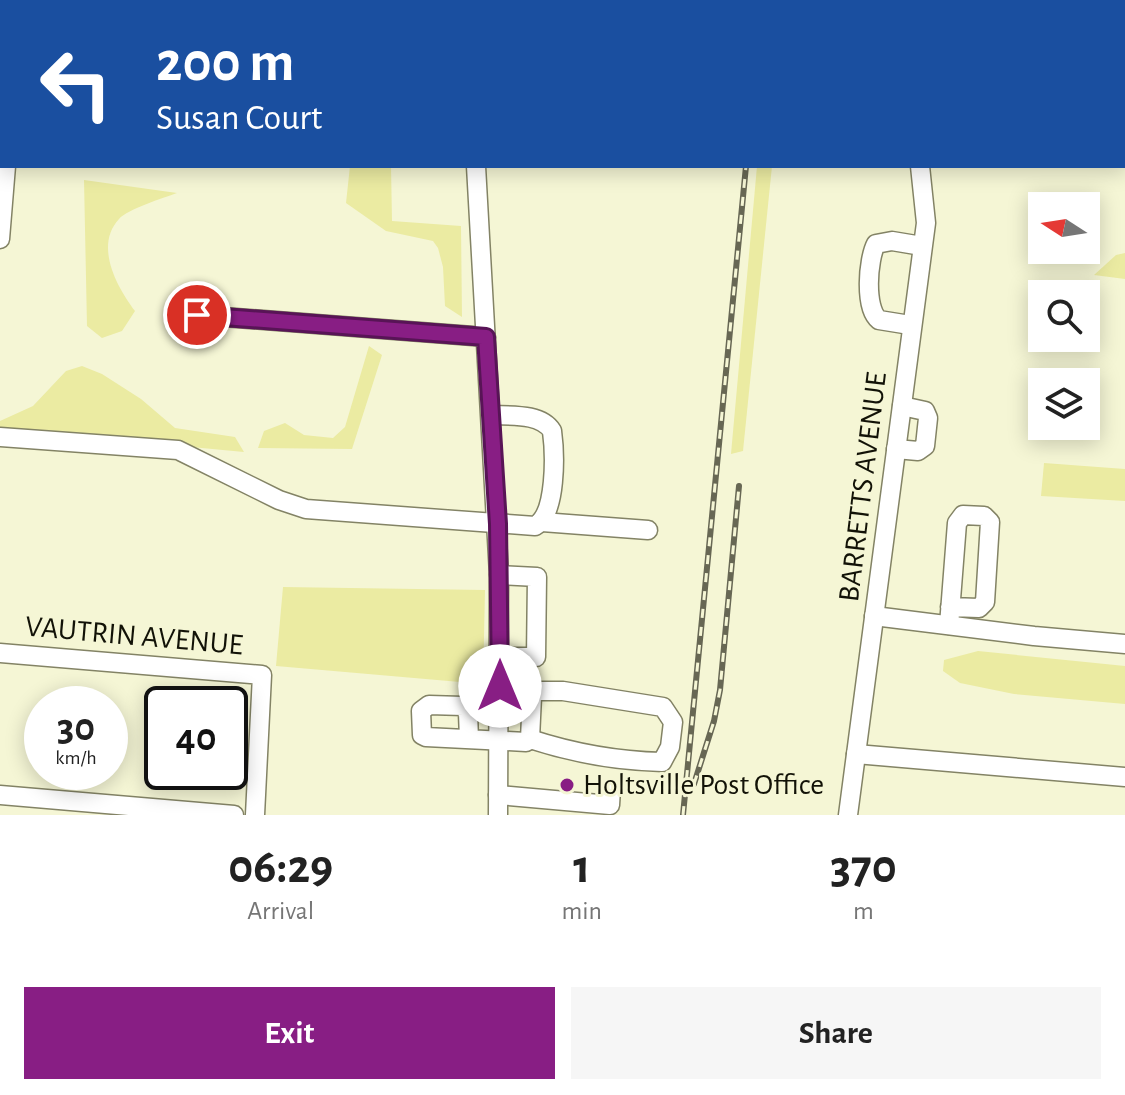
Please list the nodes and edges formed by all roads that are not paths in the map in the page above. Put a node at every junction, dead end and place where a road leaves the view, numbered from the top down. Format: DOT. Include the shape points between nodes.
graph roads {
  1 [pos="6,168"];
  2 [pos="476,168"];
  3 [pos="920,168"];
  4 [pos="0,239"];
  5 [pos="922,246"];
  6 [pos="197,315"];
  7 [pos="910,325"];
  8 [pos="486,337"];
  9 [pos="902,406"];
  10 [pos="491,415"];
  11 [pos="0,437"];
  12 [pos="896,449"];
  13 [pos="542,522"];
  14 [pos="498,524"];
  15 [pos="648,530"];
  16 [pos="499,575"];
  17 [pos="874,616"];
  18 [pos="950,616"];
  19 [pos="1125,644"];
  20 [pos="0,653"];
  21 [pos="500,657"];
  22 [pos="500,686"];
  23 [pos="529,691"];
  24 [pos="469,739"];
  25 [pos="530,739"];
  26 [pos="499,741"];
  27 [pos="856,754"];
  28 [pos="1125,777"];
  29 [pos="611,789"];
  30 [pos="0,795"];
  31 [pos="498,795"];
  32 [pos="234,815"];
  33 [pos="255,815"];
  34 [pos="498,815"];
  35 [pos="848,815"];
  1 -- 4 [label="street"];
  2 -- 8 [label="street"];
  3 -- 5 [label="street, BARRETTS AVENUE" via="926,223"];
  5 -- 7 [label="street, BARRETTS AVENUE"];
  5 -- 7 [label="street" via="885,240 873,251 871,311 879,320"];
  6 -- 8 [label="street"];
  7 -- 9 [label="street, BARRETTS AVENUE"];
  8 -- 10 [label="street"];
  9 -- 12 [label="street, BARRETTS AVENUE"];
  9 -- 12 [label="street" via="925,411 925,446 918,451"];
  10 -- 13 [label="street" via="540,420 552,431 550,505"];
  10 -- 14 [label="street"];
  11 -- 14 [label="street" via="178,450 306,509"];
  12 -- 17 [label="street, BARRETTS AVENUE"];
  13 -- 14 [label="street" via="521,527"];
  13 -- 15 [label="street"];
  14 -- 16 [label="street"];
  16 -- 21 [label="street"];
  16 -- 21 [label="street" via="537,577 536,657"];
  17 -- 18 [label="street"];
  17 -- 27 [label="street, BARRETTS AVENUE"];
  18 -- 18 [label="street" via="957,523 963,515 984,516 990,522 985,602"];
  18 -- 19 [label="street"];
  20 -- 33 [label="street, VAUTRIN AVENUE" via="262,675"];
  21 -- 22 [label="street"];
  22 -- 23 [label="street"];
  22 -- 26 [label="street"];
  23 -- 25 [label="street"];
  23 -- 25 [label="street" via="563,691 663,707 673,722 662,762 634,762"];
  24 -- 26 [label="street"];
  25 -- 26 [label="street"];
  26 -- 31 [label="street"];
  27 -- 28 [label="street"];
  27 -- 35 [label="street, BARRETTS AVENUE"];
  29 -- 31 [label="street" via="610,805"];
  30 -- 32 [label="street"];
  31 -- 34 [label="street"];
}
